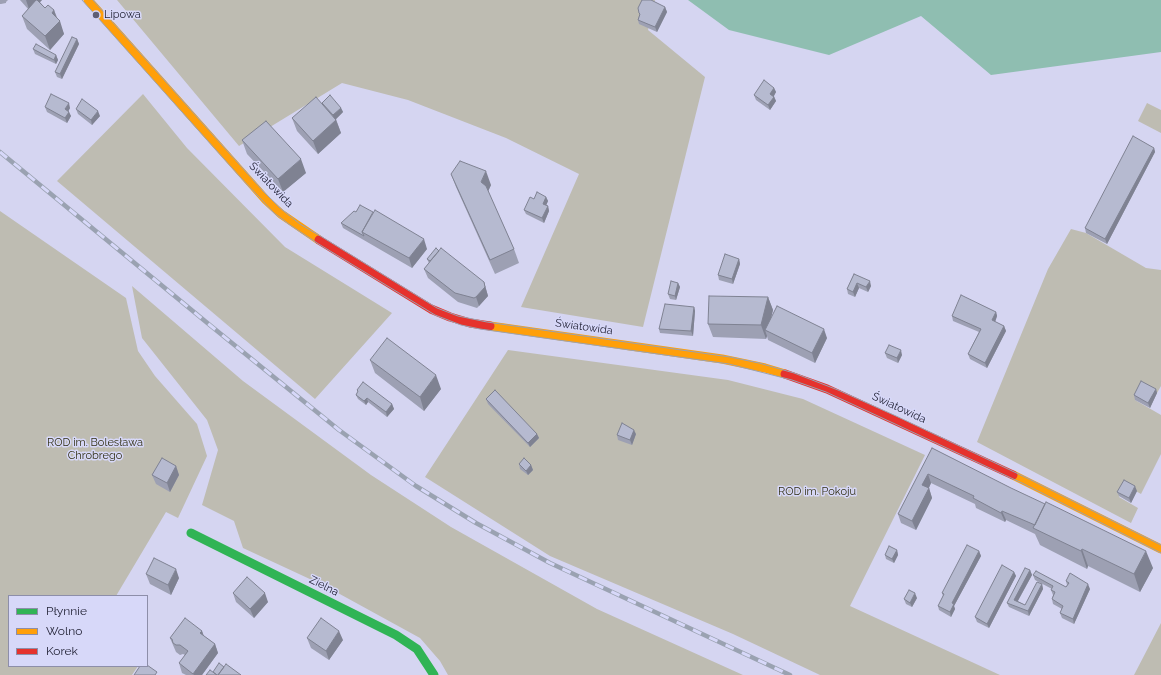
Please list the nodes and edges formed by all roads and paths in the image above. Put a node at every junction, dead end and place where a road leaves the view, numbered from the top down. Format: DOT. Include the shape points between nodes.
graph roads {
  1 [pos="88,0"];
  2 [pos="191,533"];
  3 [pos="1161,549"];
  4 [pos="434,675"];
  1 -- 3 [label="street, Światowida" via="281,214 431,309 470,323 729,360 793,377 827,389 1026,481"];
  2 -- 4 [label="street, Zielna" via="396,635 417,649"];
}
